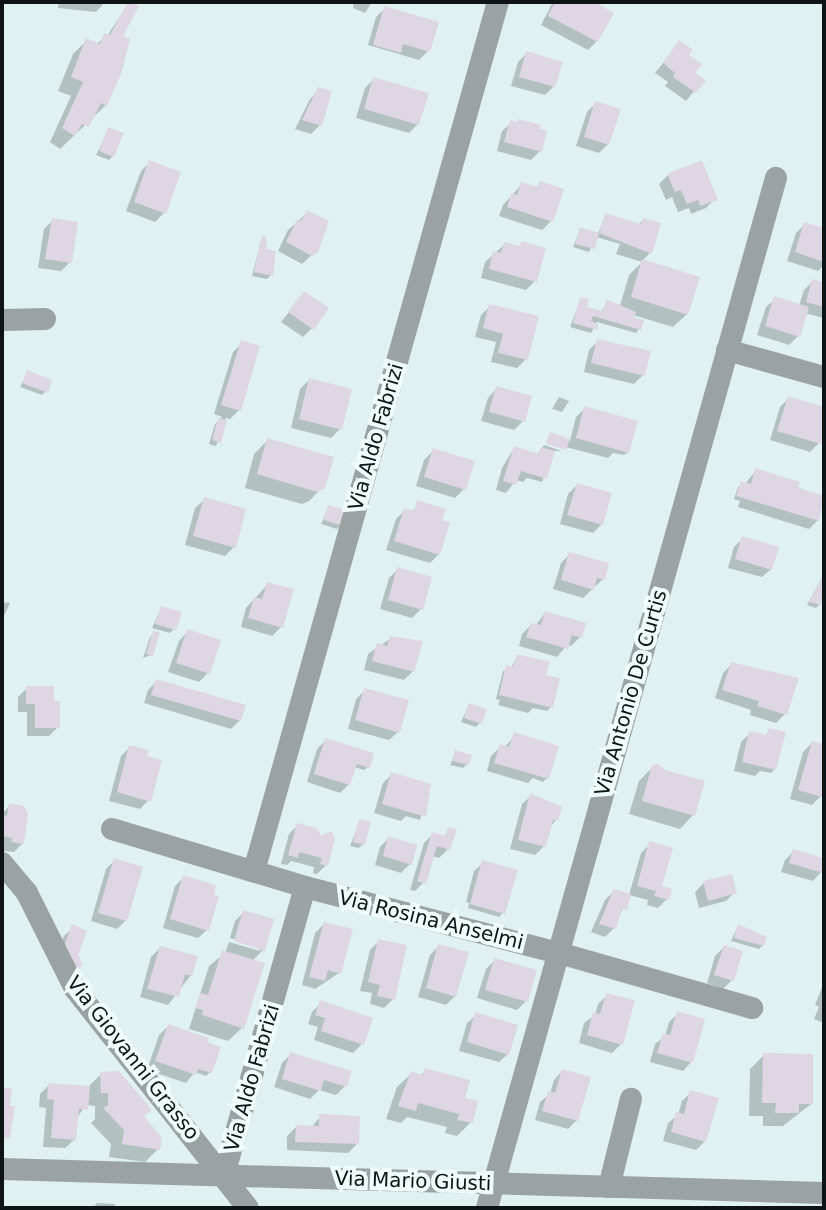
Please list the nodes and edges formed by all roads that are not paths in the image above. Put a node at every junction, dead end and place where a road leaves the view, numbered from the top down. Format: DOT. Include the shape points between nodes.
graph roads {
  1 [pos="498,2"];
  2 [pos="776,178"];
  3 [pos="45,319"];
  4 [pos="2,320"];
  5 [pos="727,350"];
  6 [pos="824,377"];
  7 [pos="112,829"];
  8 [pos="2,863"];
  9 [pos="254,871"];
  10 [pos="305,887"];
  11 [pos="559,953"];
  12 [pos="752,1008"];
  13 [pos="631,1099"];
  14 [pos="2,1169"];
  15 [pos="224,1175"];
  16 [pos="494,1183"];
  17 [pos="609,1187"];
  18 [pos="824,1193"];
  19 [pos="708,1199"];
  20 [pos="248,1208"];
  21 [pos="487,1208"];
  1 -- 9 [label="street, Via Aldo Fabrizi"];
  2 -- 5 [label="street, Via Antonio De Curtis"];
  3 -- 4 [label="street"];
  5 -- 6 [label="street"];
  5 -- 11 [label="street, Via Antonio De Curtis"];
  7 -- 9 [label="street, Via Rosina Anselmi"];
  8 -- 15 [label="street, Via Giovanni Grasso" via="27,893 75,989"];
  9 -- 10 [label="street, Via Rosina Anselmi"];
  10 -- 11 [label="street, Via Rosina Anselmi"];
  10 -- 15 [label="street, Via Aldo Fabrizi"];
  11 -- 12 [label="street, Via Rosina Anselmi"];
  11 -- 16 [label="street, Via Antonio De Curtis"];
  13 -- 17 [label="street"];
  14 -- 15 [label="street, Via Mario Giusti"];
  15 -- 16 [label="street, Via Mario Giusti"];
  15 -- 20 [label="street, Via Giovanni Grasso"];
  16 -- 17 [label="street, Via Mario Giusti"];
  16 -- 21 [label="street, Via Antonio De Curtis"];
  17 -- 19 [label="street, Via Mario Giusti"];
  18 -- 19 [label="street, Via Mario Giusti"];
}
